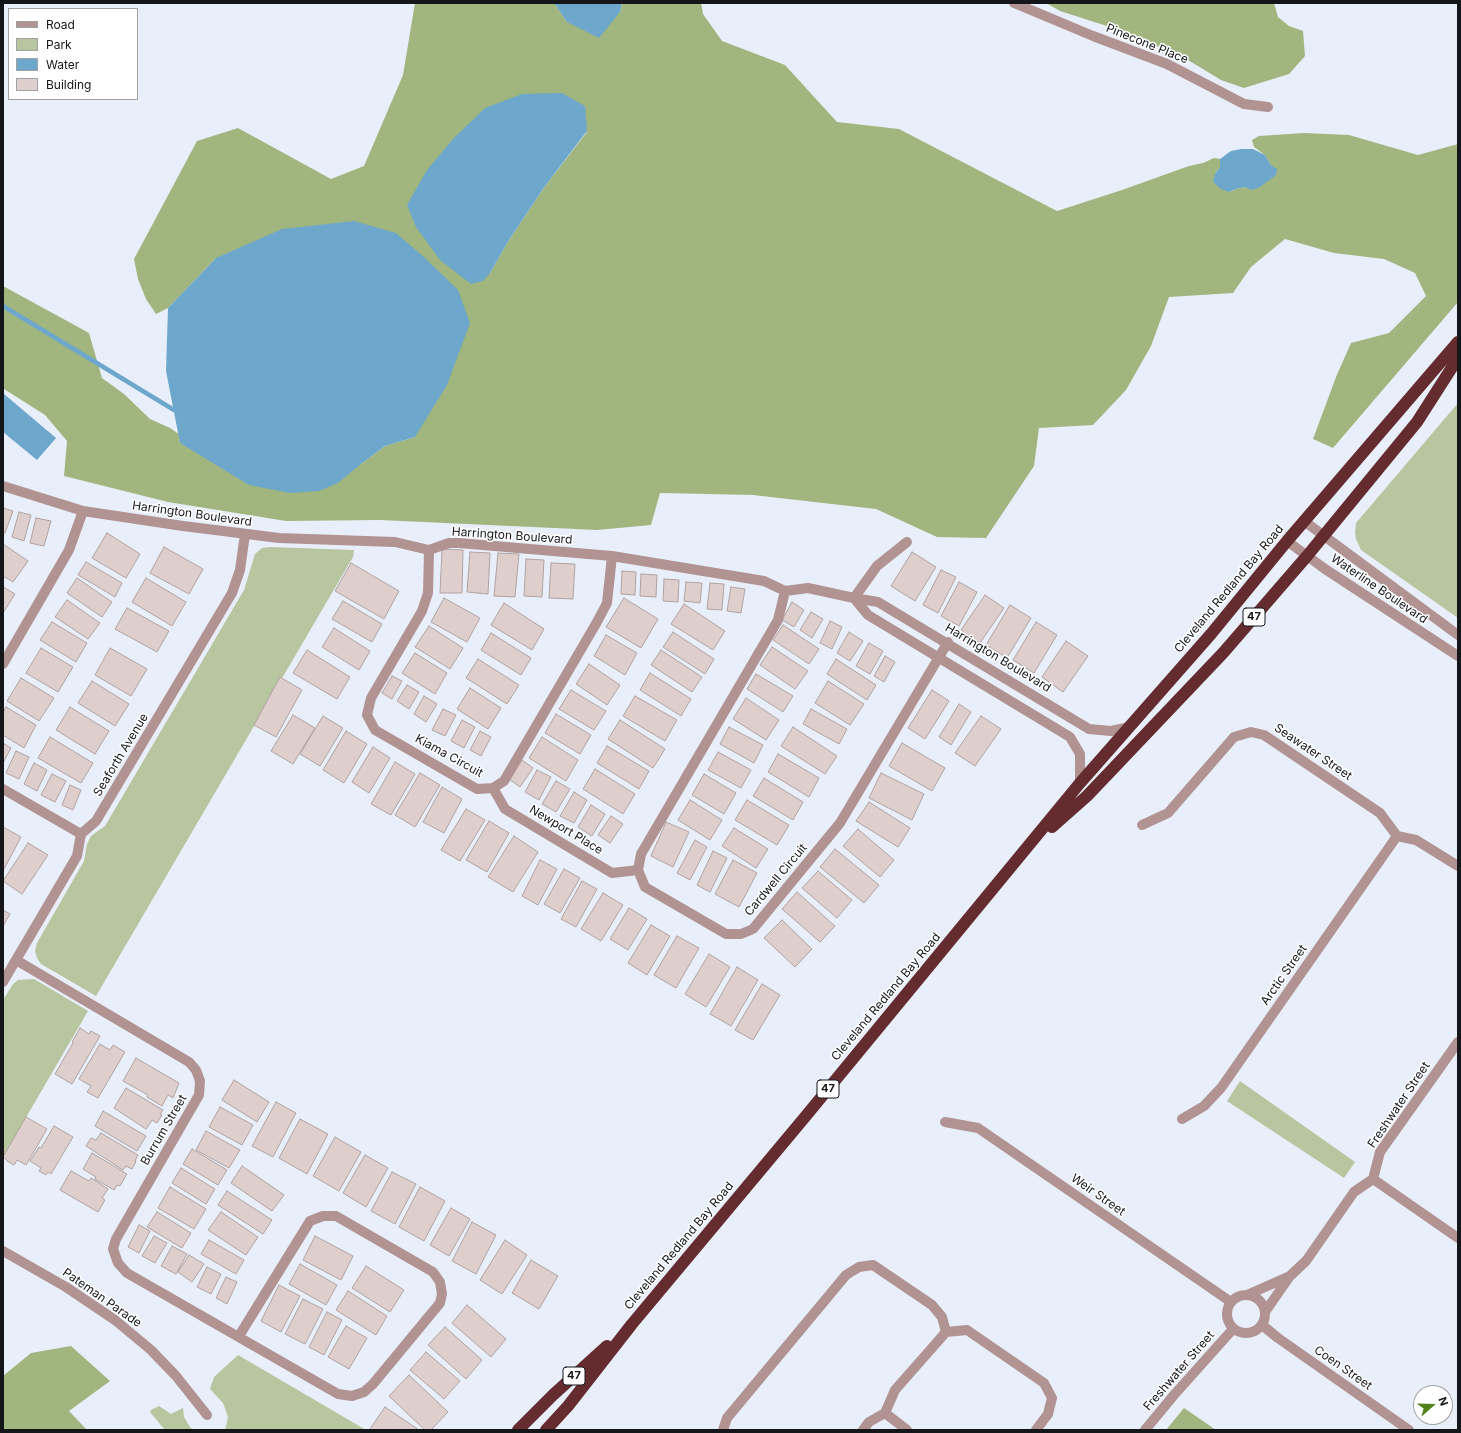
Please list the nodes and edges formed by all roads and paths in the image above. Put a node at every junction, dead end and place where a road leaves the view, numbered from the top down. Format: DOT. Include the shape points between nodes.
graph roads {
  1 [pos="1014,3"];
  2 [pos="1268,107"];
  3 [pos="1458,342"];
  4 [pos="1458,358"];
  5 [pos="3,486"];
  6 [pos="83,511"];
  7 [pos="1304,522"];
  8 [pos="245,534"];
  9 [pos="1323,536"];
  10 [pos="1287,541"];
  11 [pos="907,542"];
  12 [pos="429,550"];
  13 [pos="612,556"];
  14 [pos="1307,556"];
  15 [pos="786,591"];
  16 [pos="854,598"];
  17 [pos="1458,635"];
  18 [pos="948,642"];
  19 [pos="1458,656"];
  20 [pos="939,658"];
  21 [pos="3,664"];
  22 [pos="1130,727"];
  23 [pos="1080,783"];
  24 [pos="493,788"];
  25 [pos="3,789"];
  26 [pos="1142,825"];
  27 [pos="81,834"];
  28 [pos="1397,836"];
  29 [pos="1024,854"];
  30 [pos="1458,866"];
  31 [pos="638,870"];
  32 [pos="16,960"];
  33 [pos="3,982"];
  34 [pos="1458,1042"];
  35 [pos="1182,1119"];
  36 [pos="945,1122"];
  37 [pos="1373,1179"];
  38 [pos="1458,1238"];
  39 [pos="3,1251"];
  40 [pos="1290,1276"];
  41 [pos="1247,1295"];
  42 [pos="1231,1302"];
  43 [pos="1265,1312"];
  44 [pos="632,1324"];
  45 [pos="1262,1325"];
  46 [pos="1233,1330"];
  47 [pos="946,1332"];
  48 [pos="239,1336"];
  49 [pos="885,1413"];
  50 [pos="207,1415"];
  51 [pos="518,1430"];
  52 [pos="546,1430"];
  53 [pos="723,1430"];
  54 [pos="863,1430"];
  55 [pos="907,1430"];
  56 [pos="1036,1430"];
  57 [pos="1145,1430"];
  58 [pos="1409,1430"];
  1 -- 2 [label="street, Pinecone Place" via="1167,64 1244,104"];
  3 -- 7 [label="highway, Cleveland Redland Bay Road / 47"];
  4 -- 9 [label="highway, Cleveland Redland Bay Road / 47" via="1416,422"];
  5 -- 6 [label="street, Harrington Boulevard"];
  6 -- 8 [label="street, Harrington Boulevard"];
  6 -- 21 [label="street" via="68,550"];
  7 -- 9 [label="street, Waterline Boulevard"];
  7 -- 10 [label="highway, Cleveland Redland Bay Road / 47"];
  8 -- 12 [label="street, Harrington Boulevard" via="279,538 395,542"];
  8 -- 27 [label="street, Seaforth Avenue" via="240,570 232,593 96,820"];
  9 -- 14 [label="highway, Cleveland Redland Bay Road / 47"];
  9 -- 17 [label="street, Waterline Boulevard"];
  10 -- 14 [label="street, Waterline Boulevard"];
  10 -- 22 [label="highway, Cleveland Redland Bay Road / 47"];
  11 -- 16 [label="street" via="877,566"];
  12 -- 13 [label="street, Harrington Boulevard" via="449,543 459,543"];
  12 -- 24 [label="street, Kiama Circuit" via="428,593 422,611 370,698 367,715 376,730 416,754 477,789"];
  13 -- 15 [label="street, Harrington Boulevard" via="764,581"];
  13 -- 24 [label="street, Kiama Circuit" via="607,603 598,622 504,781"];
  14 -- 19 [label="street, Waterline Boulevard"];
  14 -- 29 [label="highway, Cleveland Redland Bay Road / 47" via="1218,659 1087,796"];
  15 -- 16 [label="street, Harrington Boulevard" via="808,588"];
  15 -- 31 [label="street" via="778,620 641,854"];
  16 -- 18 [label="street, Harrington Boulevard" via="878,602"];
  16 -- 20 [label="street" via="868,615"];
  18 -- 20 [label="street, Cardwell Circuit"];
  18 -- 22 [label="street, Harrington Boulevard" via="1089,729 1111,731"];
  20 -- 23 [label="street" via="1070,737 1080,754"];
  20 -- 31 [label="street, Cardwell Circuit" via="840,823 753,929 741,934 726,934 645,887"];
  22 -- 23 [label="highway, Cleveland Redland Bay Road / 47"];
  23 -- 29 [label="highway, Cleveland Redland Bay Road / 47"];
  24 -- 31 [label="street, Newport Place" via="506,809 612,873"];
  25 -- 27 [label="street"];
  26 -- 28 [label="street, Seawater Street" via="1168,813 1234,737 1250,732 1264,735 1380,813"];
  27 -- 32 [label="street" via="77,856"];
  28 -- 30 [label="street" via="1416,840"];
  28 -- 35 [label="street, Arctic Street" via="1221,1088 1204,1106"];
  29 -- 44 [label="highway, Cleveland Redland Bay Road / 47"];
  32 -- 33 [label="street"];
  32 -- 48 [label="street, Burrum Street" via="189,1062 196,1070 200,1081 199,1095 116,1239 113,1249 118,1263 127,1273"];
  34 -- 37 [label="street, Freshwater Street" via="1380,1152"];
  36 -- 42 [label="street, Weir Street" via="978,1128"];
  37 -- 38 [label="street"];
  37 -- 40 [label="street" via="1354,1192 1306,1261"];
  39 -- 50 [label="street, Pateman Parade" via="66,1287 115,1320 151,1350"];
  40 -- 41 [label="street"];
  40 -- 43 [label="street"];
  41 -- 42 [label="street"];
  41 -- 43 [label="street" via="1259,1300"];
  42 -- 46 [label="street" via="1226,1313"];
  43 -- 45 [label="street"];
  44 -- 51 [label="highway, Cleveland Redland Bay Road / 47"];
  44 -- 52 [label="highway, Cleveland Redland Bay Road / 47"];
  45 -- 46 [label="street" via="1252,1333 1245,1334"];
  45 -- 58 [label="street, Coen Street"];
  46 -- 57 [label="street, Freshwater Street"];
  47 -- 49 [label="street" via="895,1390"];
  47 -- 53 [label="street" via="942,1317 932,1305 873,1265 859,1267 846,1275 727,1418"];
  47 -- 56 [label="street" via="967,1330 1044,1383 1052,1398 1048,1414"];
  48 -- 48 [label="street, Burrum Street" via="338,1394 352,1396 364,1392 373,1384 440,1303 440,1282 433,1272 336,1216 323,1216 310,1221"];
  49 -- 54 [label="street" via="869,1422"];
  49 -- 55 [label="street"];
}
